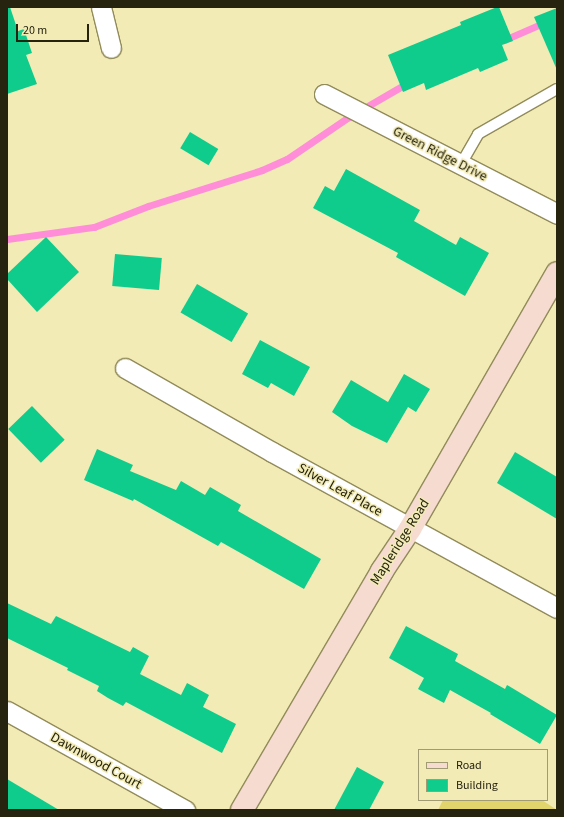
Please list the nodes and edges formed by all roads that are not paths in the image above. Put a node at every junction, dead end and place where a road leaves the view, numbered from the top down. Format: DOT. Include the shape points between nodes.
graph roads {
  1 [pos="101,7"];
  2 [pos="111,48"];
  3 [pos="557,89"];
  4 [pos="324,94"];
  5 [pos="461,164"];
  6 [pos="557,214"];
  7 [pos="557,273"];
  8 [pos="125,368"];
  9 [pos="410,529"];
  10 [pos="557,608"];
  11 [pos="7,711"];
  12 [pos="185,810"];
  13 [pos="242,810"];
  1 -- 2 [label="street"];
  3 -- 5 [label="lane" via="478,134"];
  4 -- 5 [label="street, Green Ridge Drive"];
  5 -- 6 [label="street, Green Ridge Drive"];
  7 -- 9 [label="street, Mapleridge Road"];
  8 -- 9 [label="street, Silver Leaf Place"];
  9 -- 10 [label="street, Silver Leaf Place"];
  9 -- 13 [label="street, Mapleridge Road" via="382,571"];
  11 -- 12 [label="street, Dawnwood Court"];
}
